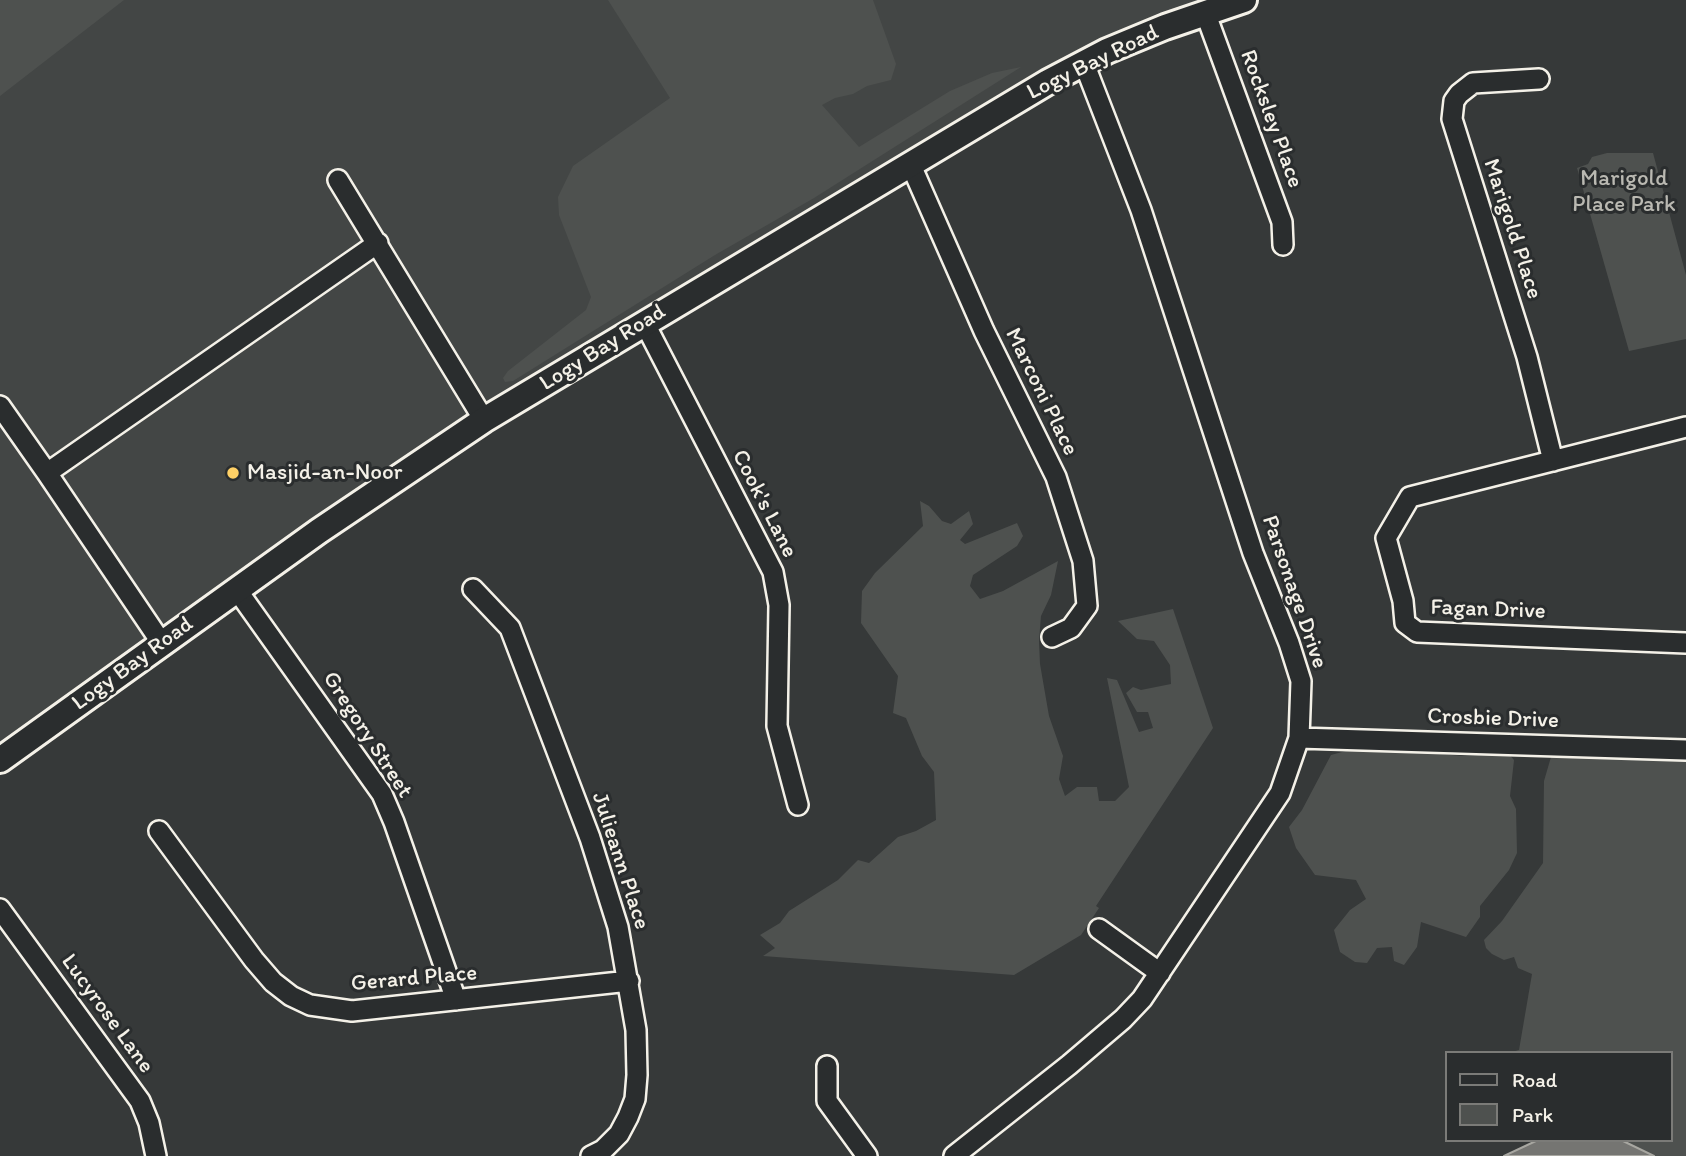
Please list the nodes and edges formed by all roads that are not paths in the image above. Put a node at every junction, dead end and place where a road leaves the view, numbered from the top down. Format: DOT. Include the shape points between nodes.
graph roads {
  1 [pos="1244,0"];
  2 [pos="1205,12"];
  3 [pos="1084,63"];
  4 [pos="1539,79"];
  5 [pos="910,163"];
  6 [pos="338,180"];
  7 [pos="377,243"];
  8 [pos="1283,245"];
  9 [pos="644,322"];
  10 [pos="0,407"];
  11 [pos="484,420"];
  12 [pos="1686,427"];
  13 [pos="1553,461"];
  14 [pos="47,473"];
  15 [pos="473,589"];
  16 [pos="237,590"];
  17 [pos="1052,637"];
  18 [pos="161,642"];
  19 [pos="1686,643"];
  20 [pos="1299,738"];
  21 [pos="1686,750"];
  22 [pos="0,760"];
  23 [pos="799,805"];
  24 [pos="159,831"];
  25 [pos="0,909"];
  26 [pos="1099,929"];
  27 [pos="1160,973"];
  28 [pos="629,981"];
  29 [pos="456,1000"];
  30 [pos="827,1066"];
  31 [pos="156,1156"];
  32 [pos="592,1156"];
  33 [pos="867,1156"];
  34 [pos="954,1156"];
  1 -- 2 [label="main road, Logy Bay Road"];
  2 -- 3 [label="main road, Logy Bay Road"];
  2 -- 8 [label="street, Rocksley Place" via="1282,222"];
  3 -- 5 [label="main road, Logy Bay Road"];
  3 -- 20 [label="street, Parsonage Drive" via="1141,210 1253,553 1289,643 1301,681"];
  4 -- 13 [label="street, Marigold Place" via="1473,83 1454,102 1452,119 1527,357"];
  5 -- 9 [label="main road, Logy Bay Road"];
  5 -- 17 [label="street, Marconi Place" via="984,331 1056,477 1083,561 1087,606 1071,628"];
  6 -- 7 [label="street"];
  7 -- 11 [label="street"];
  7 -- 14 [label="street"];
  9 -- 11 [label="main road, Logy Bay Road"];
  9 -- 23 [label="street, Cook's Lane" via="773,572 779,605 777,726"];
  10 -- 14 [label="street"];
  11 -- 16 [label="main road, Logy Bay Road"];
  12 -- 13 [label="street, Fagan Drive"];
  13 -- 19 [label="street, Fagan Drive" via="1410,497 1386,538 1405,623 1417,632"];
  14 -- 18 [label="street"];
  15 -- 28 [label="street, Julieann Place" via="510,628 590,838 618,927"];
  16 -- 18 [label="main road, Logy Bay Road"];
  16 -- 29 [label="street, Gregory Street" via="382,794"];
  18 -- 22 [label="main road, Logy Bay Road"];
  20 -- 21 [label="street, Crosbie Drive"];
  20 -- 27 [label="street, Parsonage Drive" via="1280,793"];
  24 -- 29 [label="street, Gerard Place" via="254,960 291,996 352,1011"];
  25 -- 31 [label="street, Lucyrose Lane" via="140,1101"];
  26 -- 27 [label="street"];
  27 -- 34 [label="street, Parsonage Drive" via="1123,1019"];
  28 -- 29 [label="street, Gerard Place"];
  28 -- 32 [label="street, Julieann Place" via="636,1030 635,1098 619,1134"];
  30 -- 33 [label="street" via="827,1101"];
}
